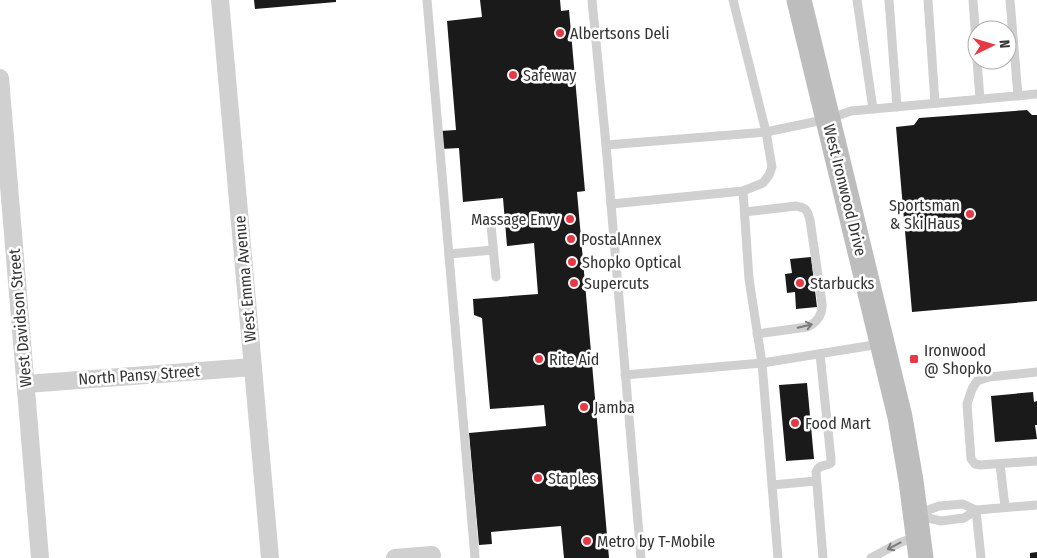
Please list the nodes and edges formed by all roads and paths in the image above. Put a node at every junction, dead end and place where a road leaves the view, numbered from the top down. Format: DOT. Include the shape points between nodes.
graph roads {
  1 [pos="220,0"];
  2 [pos="427,0"];
  3 [pos="592,0"];
  4 [pos="733,0"];
  5 [pos="799,0"];
  6 [pos="857,0"];
  7 [pos="889,0"];
  8 [pos="928,0"];
  9 [pos="972,0"];
  10 [pos="1010,0"];
  11 [pos="974,20"];
  12 [pos="978,70"];
  13 [pos="0,78"];
  14 [pos="1037,94"];
  15 [pos="1018,96"];
  16 [pos="980,99"];
  17 [pos="935,103"];
  18 [pos="897,107"];
  19 [pos="873,109"];
  20 [pos="828,119"];
  21 [pos="766,132"];
  22 [pos="606,145"];
  23 [pos="743,191"];
  24 [pos="611,204"];
  25 [pos="745,212"];
  26 [pos="491,225"];
  27 [pos="494,250"];
  28 [pos="449,254"];
  29 [pos="496,277"];
  30 [pos="758,334"];
  31 [pos="883,344"];
  32 [pos="820,354"];
  33 [pos="762,363"];
  34 [pos="253,367"];
  35 [pos="1037,372"];
  36 [pos="625,375"];
  37 [pos="26,384"];
  38 [pos="1037,460"];
  39 [pos="1000,464"];
  40 [pos="816,481"];
  41 [pos="772,485"];
  42 [pos="1037,504"];
  43 [pos="1005,507"];
  44 [pos="976,510"];
  45 [pos="918,536"];
  46 [pos="432,555"];
  47 [pos="40,558"];
  48 [pos="270,558"];
  49 [pos="395,558"];
  50 [pos="475,558"];
  51 [pos="641,558"];
  52 [pos="778,558"];
  53 [pos="823,558"];
  54 [pos="872,558"];
  55 [pos="981,558"];
  1 -- 34 [label="street, West Emma Avenue"];
  2 -- 28 [label="lane"];
  3 -- 22 [label="lane"];
  4 -- 21 [label="lane"];
  5 -- 20 [label="street, West Ironwood Drive"];
  6 -- 19 [label="lane"];
  7 -- 18 [label="lane"];
  8 -- 17 [label="lane"];
  9 -- 11 [label="lane"];
  10 -- 15 [label="lane"];
  12 -- 16 [label="lane"];
  13 -- 37 [label="street, West Davidson Street"];
  14 -- 15 [label="lane"];
  15 -- 16 [label="lane"];
  16 -- 17 [label="lane"];
  17 -- 18 [label="lane"];
  18 -- 19 [label="lane"];
  19 -- 20 [label="lane" via="851,111"];
  20 -- 21 [label="lane"];
  20 -- 31 [label="street, West Ironwood Drive"];
  21 -- 22 [label="lane"];
  21 -- 23 [label="lane" via="772,167 769,176 763,183"];
  22 -- 24 [label="lane"];
  23 -- 24 [label="lane"];
  23 -- 25 [label="lane"];
  24 -- 36 [label="lane"];
  25 -- 30 [label="lane"];
  30 -- 25 [label="lane, one-way" via="807,327 820,317 822,309 810,220 804,207"];
  26 -- 27 [label="lane"];
  27 -- 28 [label="lane"];
  27 -- 29 [label="lane"];
  28 -- 50 [label="lane"];
  30 -- 33 [label="lane"];
  31 -- 32 [label="lane"];
  31 -- 45 [label="street, West Ironwood Drive" via="900,417"];
  32 -- 33 [label="lane"];
  32 -- 40 [label="lane" via="831,463 817,468"];
  33 -- 36 [label="lane"];
  33 -- 41 [label="lane"];
  34 -- 37 [label="street, North Pansy Street"];
  34 -- 48 [label="street, West Emma Avenue"];
  35 -- 39 [label="lane" via="989,377 977,382 972,389 967,404 971,459 980,465"];
  36 -- 51 [label="lane"];
  37 -- 47 [label="street, West Davidson Street"];
  38 -- 39 [label="lane"];
  39 -- 43 [label="lane"];
  40 -- 41 [label="lane"];
  40 -- 53 [label="lane"];
  41 -- 52 [label="lane"];
  42 -- 43 [label="lane"];
  43 -- 44 [label="lane"];
  44 -- 45 [label="lane" via="964,518 941,521"];
  44 -- 45 [label="lane" via="963,504 939,506"];
  44 -- 55 [label="lane"];
  45 -- 54 [label="lane, one-way"];
  46 -- 49 [label="street"];
}
